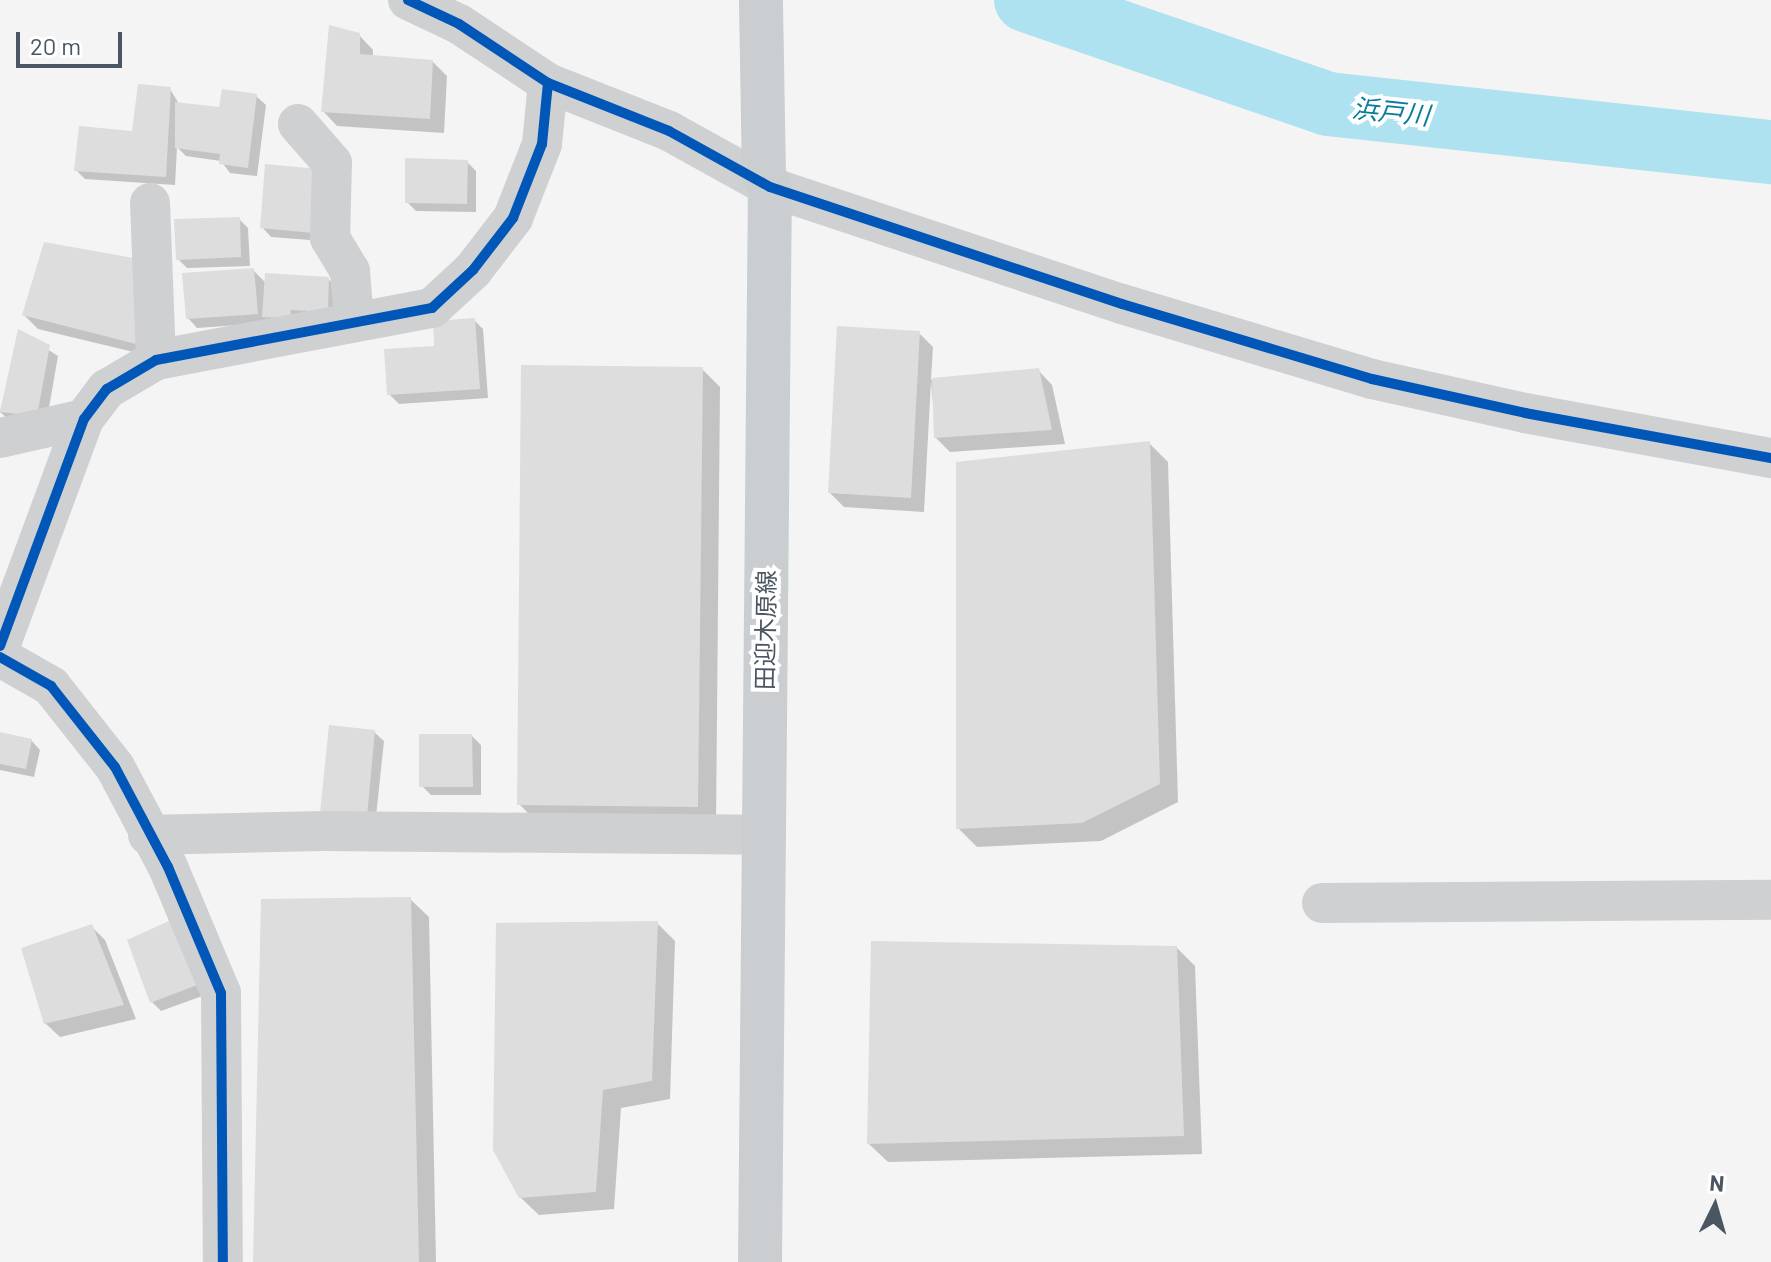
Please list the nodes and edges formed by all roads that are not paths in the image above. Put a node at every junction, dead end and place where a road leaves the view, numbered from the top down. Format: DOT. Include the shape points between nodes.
graph roads {
  1 [pos="408,0"];
  2 [pos="761,0"];
  3 [pos="548,83"];
  4 [pos="298,124"];
  5 [pos="767,182"];
  6 [pos="150,203"];
  7 [pos="354,322"];
  8 [pos="156,360"];
  9 [pos="84,419"];
  10 [pos="0,438"];
  11 [pos="1771,458"];
  12 [pos="0,646"];
  13 [pos="0,657"];
  14 [pos="148,835"];
  15 [pos="763,835"];
  16 [pos="1771,900"];
  17 [pos="1322,903"];
  18 [pos="223,1262"];
  19 [pos="760,1262"];
  1 -- 3 [label="street" via="459,24"];
  2 -- 5 [label="main road, 田迎木原線"];
  3 -- 5 [label="street" via="669,131"];
  3 -- 7 [label="street" via="536,159 513,218 473,270 432,308"];
  4 -- 7 [label="street" via="332,163 330,238 350,271"];
  5 -- 11 [label="street" via="1122,304 1372,379"];
  5 -- 15 [label="main road, 田迎木原線"];
  6 -- 8 [label="street"];
  7 -- 8 [label="street"];
  8 -- 9 [label="street" via="107,389"];
  9 -- 10 [label="street"];
  9 -- 12 [label="street"];
  13 -- 14 [label="street" via="51,686 115,767"];
  14 -- 15 [label="street"];
  14 -- 18 [label="street" via="168,867 221,993"];
  15 -- 19 [label="main road, 田迎木原線"];
  16 -- 17 [label="street"];
}
